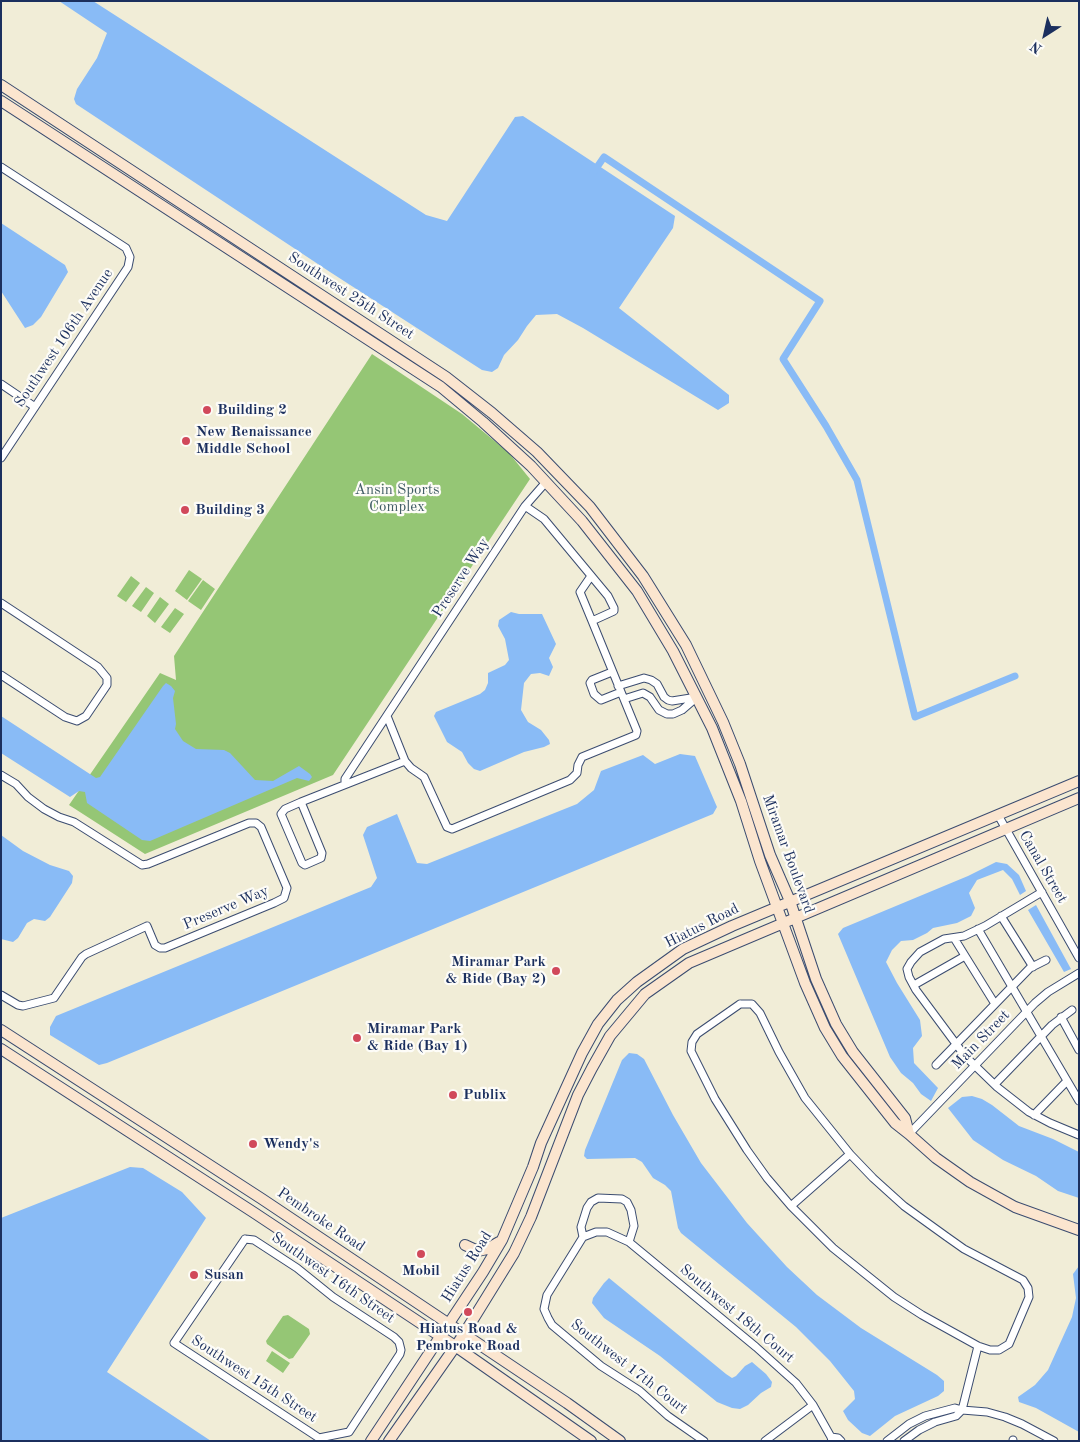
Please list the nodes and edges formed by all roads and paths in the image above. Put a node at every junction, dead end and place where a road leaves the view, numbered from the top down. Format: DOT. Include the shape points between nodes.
graph roads {
  1 [pos="1,85"];
  2 [pos="1,101"];
  3 [pos="1,167"];
  4 [pos="1,384"];
  5 [pos="35,407"];
  6 [pos="1,458"];
  7 [pos="546,482"];
  8 [pos="525,506"];
  9 [pos="591,576"];
  10 [pos="645,579"];
  11 [pos="636,591"];
  12 [pos="1,603"];
  13 [pos="592,621"];
  14 [pos="612,672"];
  15 [pos="1,675"];
  16 [pos="621,692"];
  17 [pos="697,697"];
  18 [pos="387,716"];
  19 [pos="405,760"];
  20 [pos="1,775"];
  21 [pos="1079,781"];
  22 [pos="345,783"];
  23 [pos="1079,798"];
  24 [pos="301,802"];
  25 [pos="998,815"];
  26 [pos="1006,830"];
  27 [pos="1042,892"];
  28 [pos="790,901"];
  29 [pos="777,906"];
  30 [pos="1001,916"];
  31 [pos="796,917"];
  32 [pos="783,923"];
  33 [pos="978,929"];
  34 [pos="954,938"];
  35 [pos="965,956"];
  36 [pos="1079,958"];
  37 [pos="1046,960"];
  38 [pos="1033,967"];
  39 [pos="1079,973"];
  40 [pos="914,985"];
  41 [pos="1012,987"];
  42 [pos="1,995"];
  43 [pos="995,1004"];
  44 [pos="1072,1010"];
  45 [pos="1026,1012"];
  46 [pos="1061,1017"];
  47 [pos="1,1030"];
  48 [pos="1040,1037"];
  49 [pos="956,1045"];
  50 [pos="1,1049"];
  51 [pos="1079,1050"];
  52 [pos="578,1062"];
  53 [pos="936,1065"];
  54 [pos="975,1066"];
  55 [pos="592,1068"];
  56 [pos="76,1078"];
  57 [pos="1067,1081"];
  58 [pos="995,1084"];
  59 [pos="67,1092"];
  60 [pos="1079,1101"];
  61 [pos="1034,1114"];
  62 [pos="909,1134"];
  63 [pos="1079,1135"];
  64 [pos="850,1154"];
  65 [pos="262,1199"];
  66 [pos="791,1206"];
  67 [pos="253,1212"];
  68 [pos="1079,1230"];
  69 [pos="583,1237"];
  70 [pos="244,1239"];
  71 [pos="502,1240"];
  72 [pos="629,1242"];
  73 [pos="465,1245"];
  74 [pos="449,1324"];
  75 [pos="464,1334"];
  76 [pos="440,1336"];
  77 [pos="455,1346"];
  78 [pos="978,1346"];
  79 [pos="813,1405"];
  80 [pos="962,1410"];
  81 [pos="323,1439"];
  82 [pos="832,1439"];
  83 [pos="372,1441"];
  84 [pos="389,1441"];
  85 [pos="591,1441"];
  86 [pos="620,1441"];
  87 [pos="704,1441"];
  88 [pos="765,1441"];
  89 [pos="841,1441"];
  90 [pos="887,1441"];
  91 [pos="904,1441"];
  92 [pos="1054,1441"];
  1 -- 10 [label="main road, Southwest 25th Street" via="446,377 537,452 590,507"];
  2 -- 7 [label="main road, Southwest 25th Street" via="441,387"];
  3 -- 5 [label="street, Southwest 106th Avenue" via="126,248 130,257 128,267"];
  4 -- 5 [label="street"];
  5 -- 6 [label="street, Southwest 106th Avenue"];
  7 -- 8 [label="street, Preserve Way"];
  7 -- 11 [label="main road, Southwest 25th Street" via="582,521"];
  8 -- 9 [label="street" via="544,519"];
  8 -- 18 [label="street, Preserve Way"];
  9 -- 13 [label="street" via="580,592"];
  9 -- 13 [label="street" via="614,608 614,611"];
  10 -- 28 [label="main road, Miramar Boulevard" via="686,645 723,722 770,855"];
  11 -- 17 [label="main road, Miramar Boulevard"];
  12 -- 15 [label="street" via="98,667 107,678 107,685 86,716 77,721 65,717"];
  13 -- 14 [label="street"];
  14 -- 16 [label="street"];
  14 -- 16 [label="street" via="592,680 594,694 600,700"];
  16 -- 17 [label="street" via="643,693 666,714 682,710"];
  16 -- 17 [label="street" via="644,678 657,684 668,700"];
  16 -- 19 [label="street" via="636,735 582,757 577,773 570,780 452,829 447,827 426,779"];
  17 -- 29 [label="main road, Miramar Boulevard" via="741,801"];
  18 -- 19 [label="street"];
  18 -- 22 [label="street, Preserve Way"];
  19 -- 22 [label="street"];
  20 -- 42 [label="street, Preserve Way" via="44,809 74,822 142,865 256,823 261,827 287,888 284,898 274,903 165,948 155,945 147,926 86,954 54,998 18,1006"];
  21 -- 25 [label="main road, Hiatus Road"];
  22 -- 24 [label="street"];
  23 -- 26 [label="main road, Hiatus Road"];
  24 -- 24 [label="street" via="281,814 305,865 320,858 322,853"];
  25 -- 26 [label="street, Canal Street"];
  25 -- 28 [label="main road, Hiatus Road"];
  26 -- 27 [label="street, Canal Street"];
  26 -- 31 [label="main road, Hiatus Road"];
  27 -- 30 [label="street"];
  27 -- 36 [label="street, Canal Street"];
  28 -- 29 [label="main road, Hiatus Road"];
  28 -- 31 [label="main road, Miramar Boulevard"];
  29 -- 32 [label="main road, Miramar Boulevard"];
  29 -- 52 [label="main road, Hiatus Road" via="684,949 637,982 598,1024"];
  30 -- 33 [label="street"];
  30 -- 38 [label="street"];
  31 -- 32 [label="main road, Hiatus Road"];
  31 -- 62 [label="main road, Miramar Boulevard" via="816,979 836,1024 853,1052 905,1118"];
  32 -- 55 [label="main road, Hiatus Road" via="689,964 645,994 610,1036"];
  32 -- 62 [label="main road, Miramar Boulevard" via="829,1035 895,1123"];
  33 -- 34 [label="street"];
  33 -- 41 [label="street"];
  34 -- 35 [label="street"];
  34 -- 40 [label="street" via="944,939 920,952 911,962 907,969"];
  35 -- 40 [label="street"];
  35 -- 43 [label="street"];
  37 -- 38 [label="street"];
  38 -- 41 [label="street"];
  39 -- 45 [label="street, Main Street" via="1048,992"];
  40 -- 49 [label="street"];
  41 -- 43 [label="street"];
  41 -- 45 [label="street"];
  43 -- 49 [label="street"];
  44 -- 46 [label="street"];
  45 -- 48 [label="street"];
  45 -- 54 [label="street, Main Street"];
  46 -- 48 [label="street"];
  46 -- 51 [label="street"];
  47 -- 56 [label="main road, Pembroke Road"];
  48 -- 57 [label="street"];
  48 -- 58 [label="street"];
  49 -- 53 [label="street"];
  49 -- 54 [label="street"];
  50 -- 59 [label="main road, Pembroke Road"];
  52 -- 55 [label="main road"];
  52 -- 71 [label="main road, Hiatus Road"];
  54 -- 58 [label="street"];
  54 -- 62 [label="street, Main Street"];
  55 -- 75 [label="main road, Hiatus Road" via="514,1253"];
  56 -- 59 [label="main road"];
  56 -- 65 [label="main road, Pembroke Road"];
  57 -- 60 [label="street"];
  57 -- 61 [label="street"];
  58 -- 61 [label="street"];
  59 -- 67 [label="main road, Pembroke Road"];
  61 -- 63 [label="street"];
  62 -- 68 [label="main road, Miramar Boulevard" via="936,1158 1015,1207"];
  64 -- 66 [label="street"];
  64 -- 66 [label="street" via="805,1098 760,1013 752,1004 740,1004 697,1034 691,1051 715,1099 747,1150"];
  64 -- 78 [label="street" via="904,1206 964,1249 1023,1280 1029,1297 1009,1344 999,1350"];
  65 -- 67 [label="main road"];
  65 -- 74 [label="main road, Pembroke Road"];
  66 -- 78 [label="street" via="833,1248 894,1296"];
  67 -- 76 [label="main road, Pembroke Road"];
  69 -- 72 [label="street, Southwest 18th Court" via="607,1232"];
  69 -- 72 [label="street" via="581,1226 591,1202 598,1198 622,1199 631,1210 634,1226"];
  69 -- 87 [label="street, Southwest 17th Court" via="547,1295 544,1309 552,1325 601,1366 640,1391"];
  70 -- 81 [label="street, Southwest 15th Street" via="174,1343"];
  70 -- 81 [label="street, Southwest 16th Street" via="254,1240 297,1268 333,1297 396,1339 401,1346 400,1354 349,1432"];
  71 -- 73 [label="main road" via="487,1250 478,1251"];
  71 -- 74 [label="main road, Hiatus Road"];
  72 -- 79 [label="street, Southwest 18th Court" via="756,1347 796,1383"];
  74 -- 75 [label="main road, Pembroke Road"];
  74 -- 76 [label="main road, Hiatus Road"];
  75 -- 77 [label="main road, Hiatus Road"];
  75 -- 86 [label="main road, Pembroke Road"];
  76 -- 77 [label="main road, Pembroke Road"];
  76 -- 83 [label="main road, Hiatus Road"];
  77 -- 84 [label="main road, Hiatus Road"];
  77 -- 85 [label="main road, Pembroke Road"];
  78 -- 80 [label="street"];
  79 -- 82 [label="street, Southwest 18th Court"];
  79 -- 88 [label="street"];
  80 -- 90 [label="street" via="955,1408 925,1416"];
  80 -- 91 [label="street"];
  80 -- 92 [label="street" via="1005,1417"];
  82 -- 89 [label="street, Southwest 18th Court"];
}
